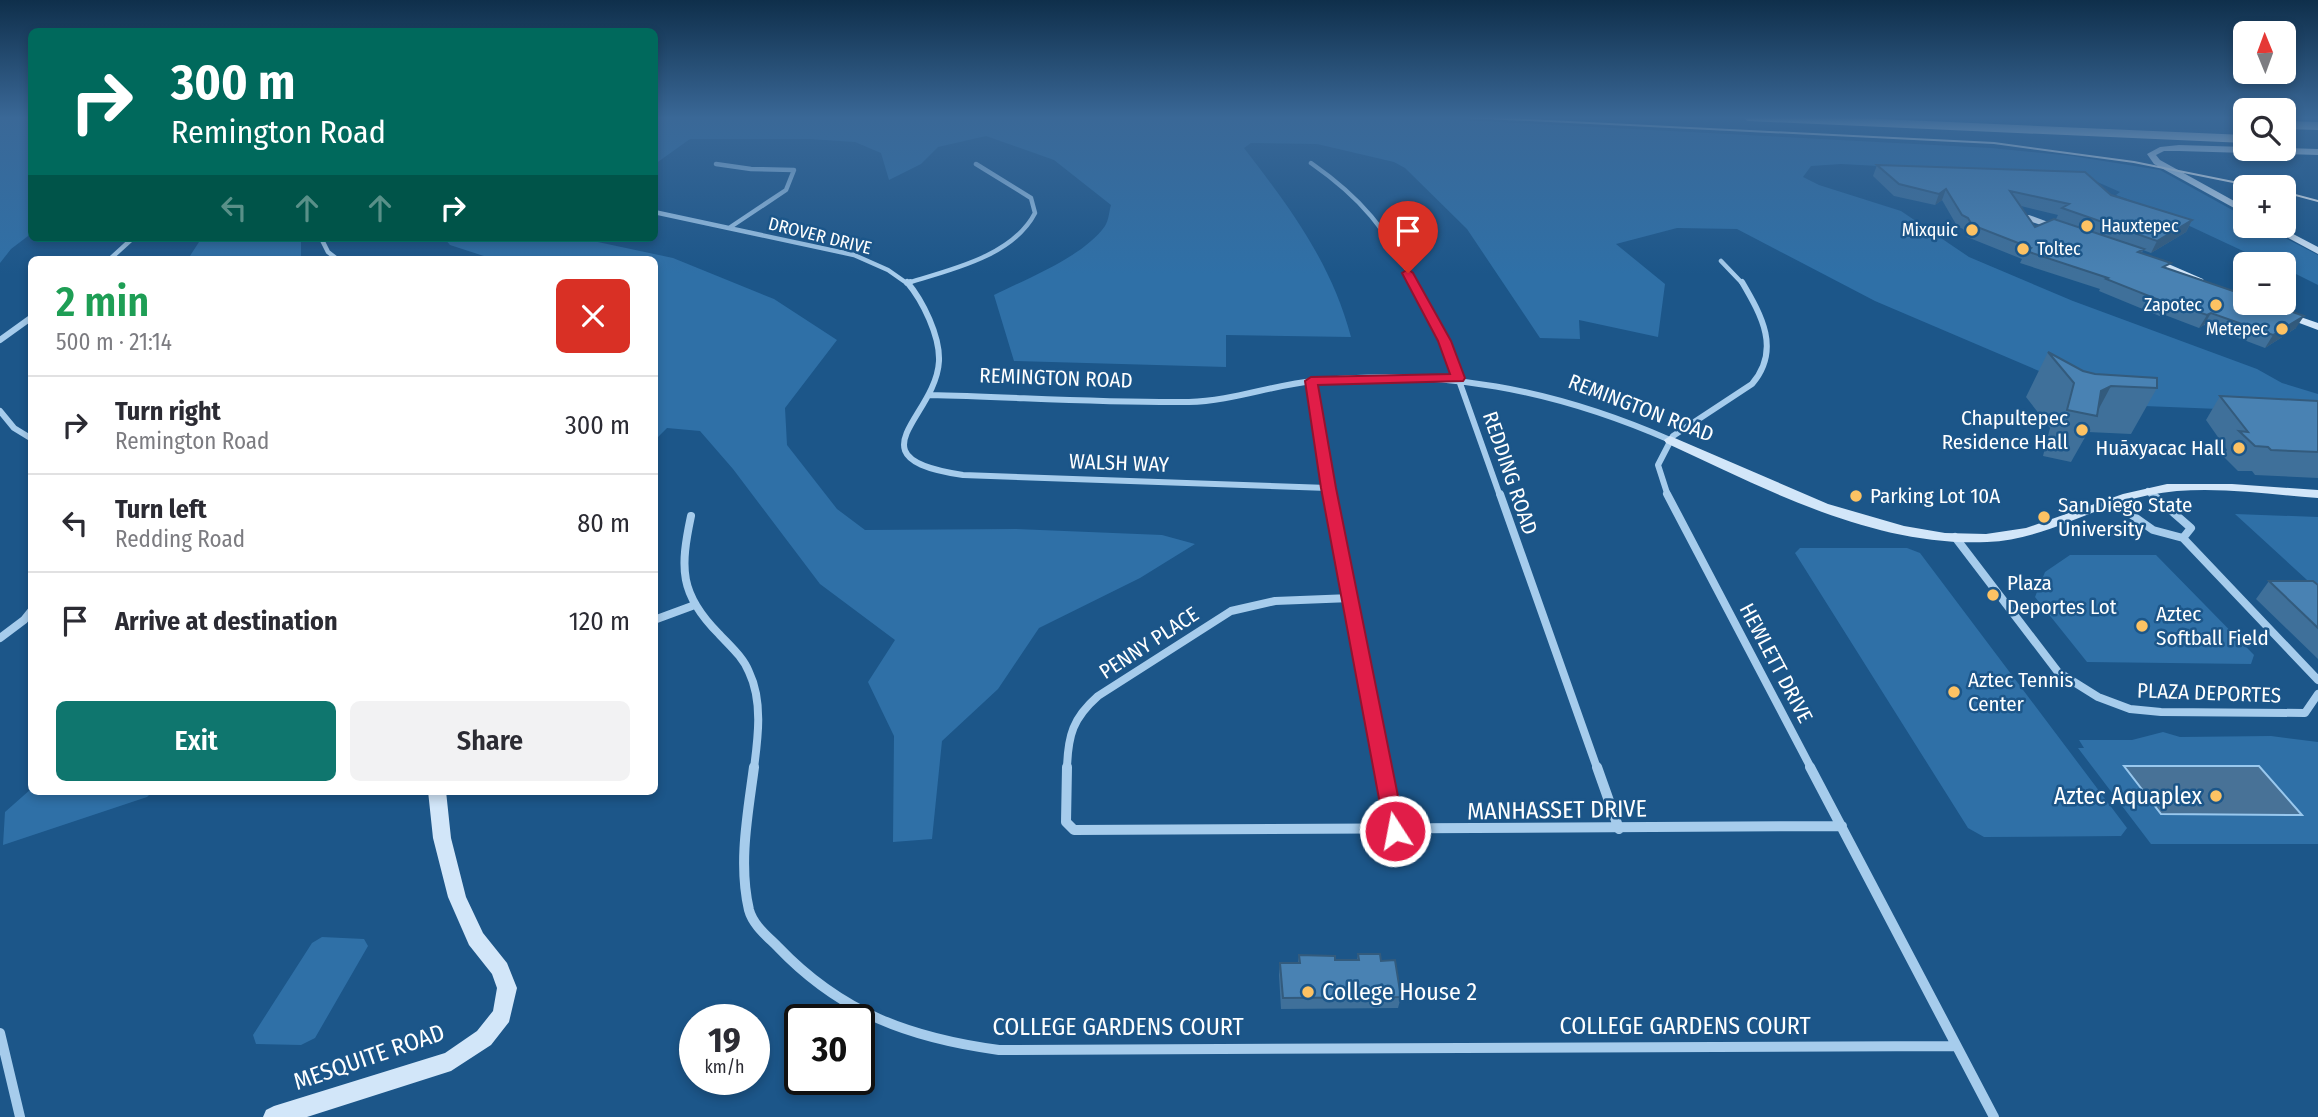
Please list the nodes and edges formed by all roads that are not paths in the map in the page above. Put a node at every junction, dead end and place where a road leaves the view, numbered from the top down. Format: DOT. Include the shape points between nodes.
graph roads {
  1 [pos="756,169"];
  2 [pos="984,169"];
  3 [pos="1319,169"];
  4 [pos="2168,169"];
  5 [pos="2233,204"];
  6 [pos="658,213"];
  7 [pos="2026,217"];
  8 [pos="729,229"];
  9 [pos="2076,234"];
  10 [pos="2294,238"];
  11 [pos="129,242"];
  12 [pos="323,242"];
  13 [pos="2318,251"];
  14 [pos="2138,255"];
  15 [pos="113,256"];
  16 [pos="333,256"];
  17 [pos="1721,261"];
  18 [pos="907,283"];
  19 [pos="2211,288"];
  20 [pos="2284,315"];
  21 [pos="28,320"];
  22 [pos="2318,327"];
  23 [pos="0,341"];
  24 [pos="1458,378"];
  25 [pos="1311,381"];
  26 [pos="930,395"];
  27 [pos="0,411"];
  28 [pos="28,437"];
  29 [pos="1670,440"];
  30 [pos="1328,488"];
  31 [pos="2148,491"];
  32 [pos="2318,494"];
  33 [pos="2112,501"];
  34 [pos="691,516"];
  35 [pos="1955,537"];
  36 [pos="2183,538"];
  37 [pos="1351,598"];
  38 [pos="692,606"];
  39 [pos="28,615"];
  40 [pos="658,619"];
  41 [pos="0,638"];
  42 [pos="2318,680"];
  43 [pos="2318,694"];
  44 [pos="437,795"];
  45 [pos="1066,822"];
  46 [pos="1842,827"];
  47 [pos="1619,829"];
  48 [pos="1395,831"];
  49 [pos="0,1033"];
  50 [pos="1955,1046"];
  51 [pos="20,1117"];
  52 [pos="274,1117"];
  53 [pos="1994,1117"];
  1 -- 8 [label="street" via="794,170 786,190"];
  2 -- 18 [label="street" via="1031,198 1036,207 1034,220 985,258"];
  3 -- 24 [label="street, REDDING ROAD" via="1354,194 1378,225 1422,297"];
  4 -- 5 [label="street"];
  6 -- 8 [label="street, DROVER DRIVE"];
  7 -- 9 [label="street"];
  8 -- 18 [label="street, DROVER DRIVE" via="853,256"];
  10 -- 13 [label="street"];
  11 -- 15 [label="street"];
  12 -- 16 [label="street"];
  14 -- 19 [label="street"];
  17 -- 29 [label="street" via="1732,267 1768,333 1770,357 1747,390"];
  18 -- 26 [label="street" via="917,295 938,350"];
  20 -- 22 [label="street"];
  21 -- 23 [label="street"];
  24 -- 25 [label="street, REMINGTON ROAD"];
  24 -- 29 [label="street, REMINGTON ROAD" via="1557,397"];
  24 -- 47 [label="street, REDDING ROAD"];
  25 -- 26 [label="street, REMINGTON ROAD" via="1191,402"];
  25 -- 30 [label="street"];
  26 -- 30 [label="street, WALSH WAY" via="904,436 905,448 912,459 938,471"];
  27 -- 28 [label="street"];
  29 -- 35 [label="street, REMINGTON ROAD" via="1808,502 1863,521"];
  29 -- 46 [label="street, HEWLETT DRIVE" via="1658,465 1666,493"];
  30 -- 37 [label="street"];
  31 -- 32 [label="street, REMINGTON ROAD" via="2198,488"];
  31 -- 33 [label="street, REMINGTON ROAD"];
  31 -- 36 [label="street, PLAZA DEPORTES" via="2191,528"];
  33 -- 35 [label="street, REMINGTON ROAD" via="2040,530"];
  33 -- 36 [label="street, PLAZA DEPORTES" via="2153,530"];
  34 -- 38 [label="street" via="683,568"];
  35 -- 43 [label="street, PLAZA DEPORTES" via="2058,672 2098,697 2130,709 2161,712 2305,713"];
  36 -- 42 [label="street, PLAZA DEPORTES"];
  37 -- 45 [label="street, PENNY PLACE" via="1277,599 1231,611 1098,696 1079,713 1068,747"];
  37 -- 48 [label="street"];
  38 -- 40 [label="street"];
  38 -- 50 [label="street, COLLEGE GARDENS COURT" via="724,638 754,685 758,719 745,856 751,915 793,965 824,990 859,1012 912,1034 999,1050"];
  39 -- 41 [label="street"];
  44 -- 52 [label="street, MESQUITE ROAD" via="442,838 457,897 475,939 500,969 507,988 502,1015 484,1038 451,1061"];
  45 -- 48 [label="street, MANHASSET DRIVE" via="1074,830"];
  46 -- 47 [label="street, MANHASSET DRIVE"];
  46 -- 50 [label="street, HEWLETT DRIVE"];
  47 -- 48 [label="street, MANHASSET DRIVE"];
  49 -- 51 [label="street"];
  50 -- 53 [label="street, HEWLETT DRIVE"];
}
